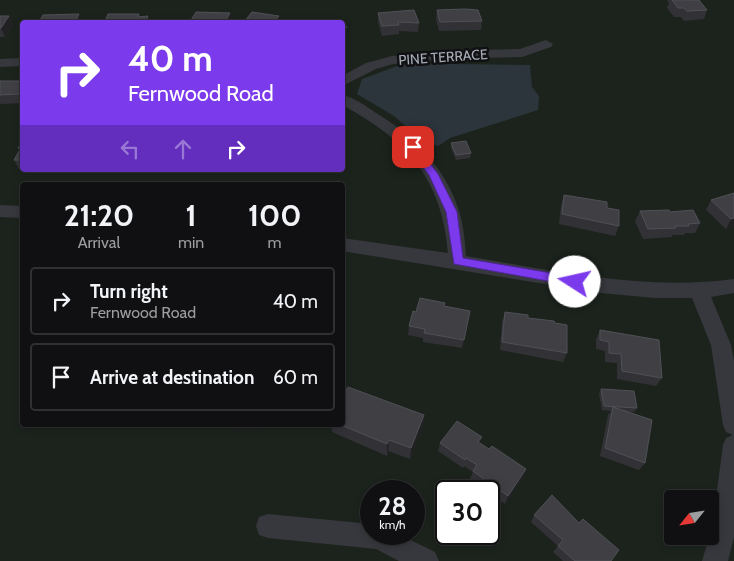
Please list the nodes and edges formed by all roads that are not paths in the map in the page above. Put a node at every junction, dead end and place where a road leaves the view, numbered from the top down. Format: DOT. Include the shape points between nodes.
graph roads {
  1 [pos="546,44"];
  2 [pos="20,62"];
  3 [pos="0,63"];
  4 [pos="345,80"];
  5 [pos="345,101"];
  6 [pos="0,211"];
  7 [pos="20,212"];
  8 [pos="345,244"];
  9 [pos="458,262"];
  10 [pos="734,286"];
  11 [pos="699,291"];
  12 [pos="734,425"];
  13 [pos="734,446"];
  14 [pos="268,526"];
  15 [pos="426,561"];
  16 [pos="715,561"];
  1 -- 4 [label="street, PINE TERRACE" via="522,53 392,60 371,66"];
  2 -- 3 [label="street"];
  5 -- 9 [label="street" via="367,112 413,147 433,174 452,212"];
  6 -- 7 [label="street"];
  8 -- 9 [label="street"];
  9 -- 11 [label="street" via="594,285"];
  10 -- 11 [label="street"];
  11 -- 12 [label="street" via="721,345"];
  13 -- 16 [label="street" via="724,528"];
  14 -- 15 [label="street" via="378,537"];
}
